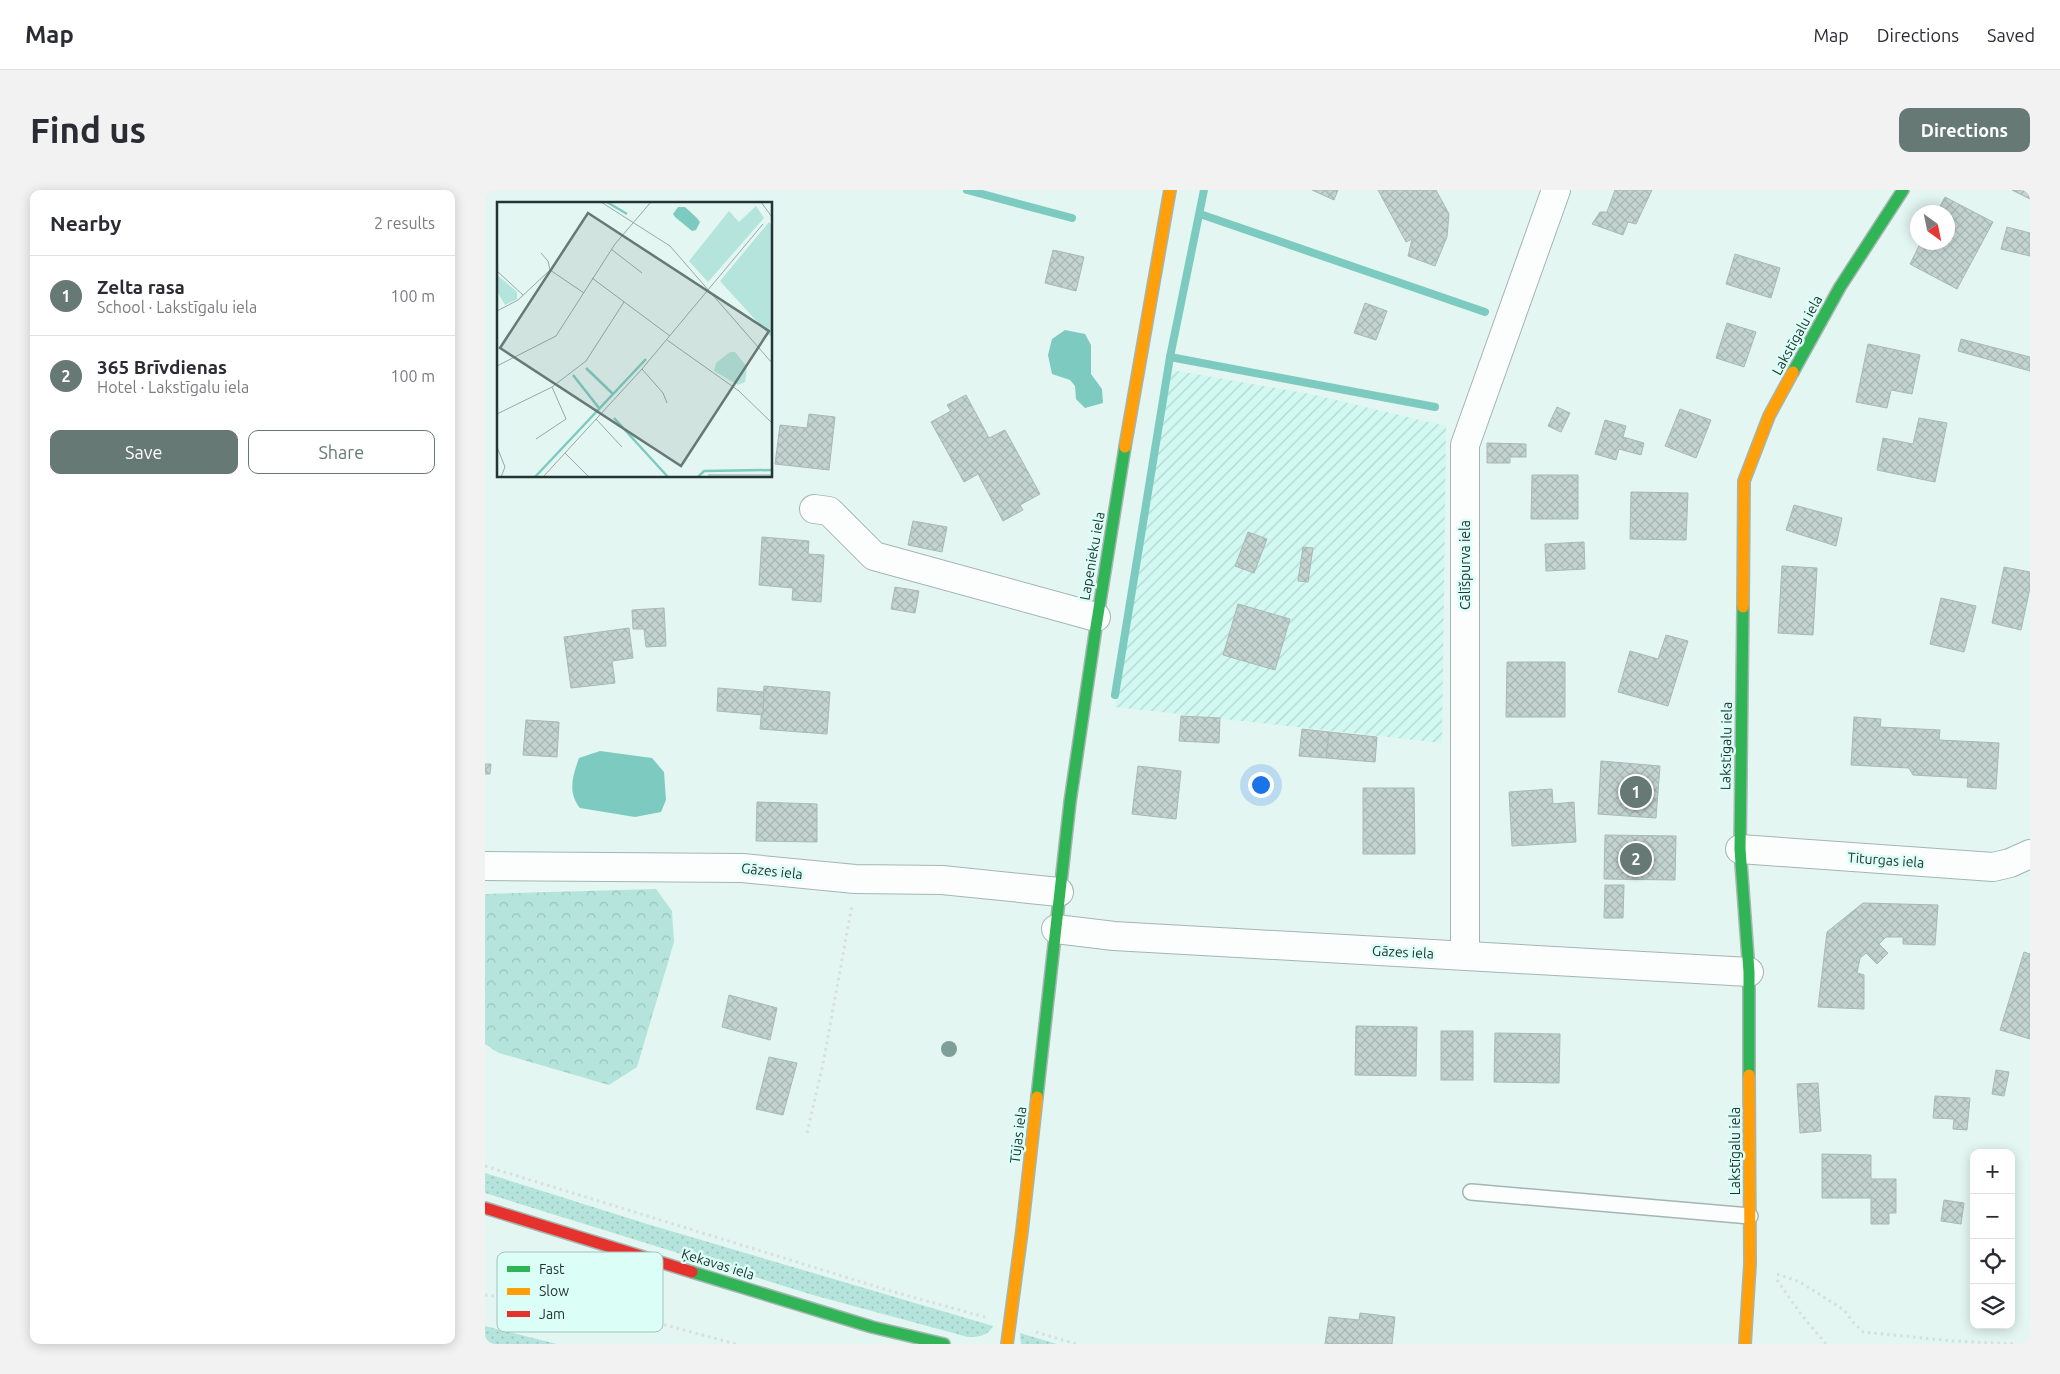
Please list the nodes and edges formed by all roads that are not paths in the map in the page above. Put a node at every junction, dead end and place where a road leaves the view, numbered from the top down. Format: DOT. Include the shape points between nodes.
graph roads {
  1 [pos="1170,190"];
  2 [pos="1555,190"];
  3 [pos="1903,190"];
  4 [pos="814,509"];
  5 [pos="1096,617"];
  6 [pos="1740,849"];
  7 [pos="2030,854"];
  8 [pos="485,866"];
  9 [pos="1059,892"];
  10 [pos="1056,929"];
  11 [pos="1465,955"];
  12 [pos="1749,972"];
  13 [pos="1471,1192"];
  14 [pos="485,1208"];
  15 [pos="1750,1216"];
  16 [pos="628,1252"];
  17 [pos="663,1263"];
  18 [pos="944,1344"];
  19 [pos="1007,1344"];
  20 [pos="1745,1344"];
  1 -- 5 [label="street, Lapenieku iela"];
  2 -- 11 [label="street, Cālīšpurva iela" via="1465,445"];
  3 -- 6 [label="street, Lakstīgalu iela" via="1840,287 1769,416 1744,481"];
  4 -- 5 [label="street" via="829,511 874,556"];
  5 -- 9 [label="street, Lapenieku iela"];
  6 -- 7 [label="street, Titurgas iela" via="1993,867"];
  6 -- 12 [label="street, Lakstīgalu iela"];
  8 -- 9 [label="street, Gāzes iela" via="742,868 855,880 942,880"];
  9 -- 10 [label="street, Lapenieku iela"];
  10 -- 11 [label="street, Gāzes iela" via="1114,936"];
  10 -- 19 [label="street, Tūjas iela"];
  11 -- 12 [label="street, Gāzes iela"];
  12 -- 15 [label="street, Lakstīgalu iela"];
  13 -- 15 [label="lane"];
  14 -- 16 [label="street, Ķekavas iela"];
  15 -- 20 [label="street, Lakstīgalu iela"];
  17 -- 18 [label="street, Ķekavas iela" via="872,1327"];
}
